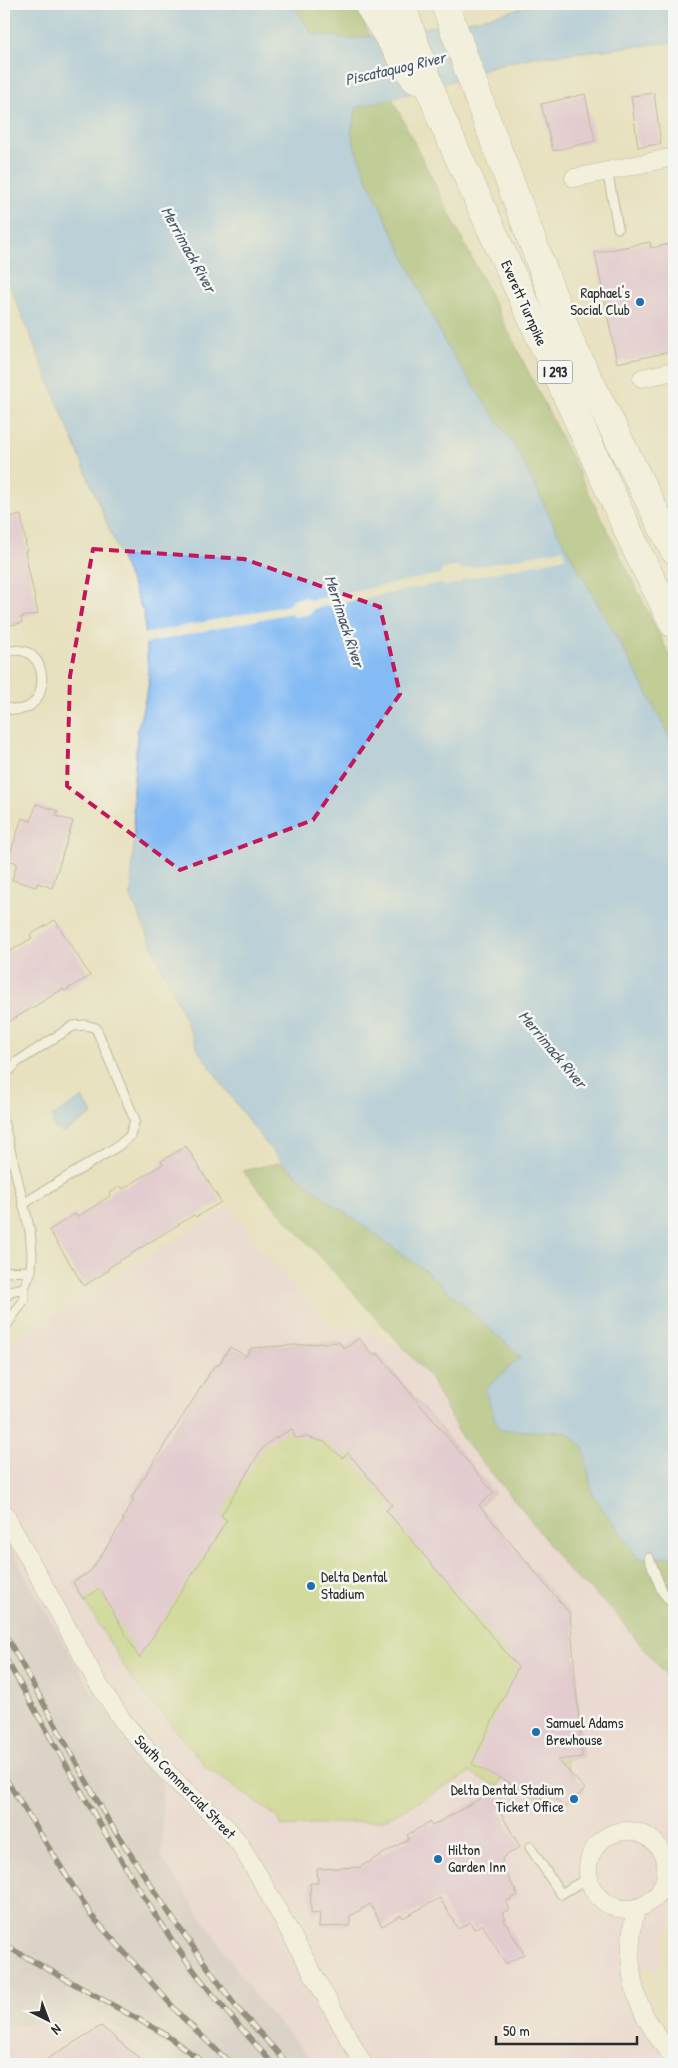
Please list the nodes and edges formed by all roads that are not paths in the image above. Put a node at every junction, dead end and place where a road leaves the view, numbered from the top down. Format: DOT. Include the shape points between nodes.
graph roads {
  1 [pos="401,4"];
  2 [pos="445,4"];
  3 [pos="369,6"];
  4 [pos="440,118"];
  5 [pos="674,157"];
  6 [pos="607,170"];
  7 [pos="574,178"];
  8 [pos="618,228"];
  9 [pos="674,371"];
  10 [pos="642,378"];
  11 [pos="674,550"];
  12 [pos="674,624"];
  13 [pos="4,653"];
  14 [pos="4,707"];
  15 [pos="4,1077"];
  16 [pos="4,1124"];
  17 [pos="23,1204"];
  18 [pos="31,1270"];
  19 [pos="4,1272"];
  20 [pos="24,1288"];
  21 [pos="4,1300"];
  22 [pos="4,1329"];
  23 [pos="4,1513"];
  24 [pos="649,1558"];
  25 [pos="674,1606"];
  26 [pos="530,1847"];
  27 [pos="669,1851"];
  28 [pos="589,1877"];
  29 [pos="636,1908"];
  30 [pos="4,1939"];
  31 [pos="4,1955"];
  32 [pos="674,2060"];
  33 [pos="363,2064"];
  1 -- 4 [label="highway, Everett Turnpike / I 293"];
  2 -- 11 [label="highway, Everett Turnpike / I 293" via="571,344"];
  3 -- 4 [label="highway"];
  4 -- 12 [label="highway, Everett Turnpike / I 293" via="638,555"];
  5 -- 6 [label="street"];
  6 -- 7 [label="street"];
  6 -- 8 [label="lane"];
  9 -- 10 [label="street"];
  13 -- 14 [label="lane" via="16,651 26,654 37,663 43,677 39,695 33,702 17,709"];
  15 -- 17 [label="lane" via="17,1062 73,1026 96,1028 135,1120 130,1136 118,1146"];
  16 -- 17 [label="lane"];
  17 -- 18 [label="lane" via="32,1246"];
  18 -- 19 [label="lane"];
  18 -- 20 [label="lane"];
  20 -- 21 [label="lane" via="10,1292"];
  20 -- 22 [label="lane" via="24,1300"];
  23 -- 33 [label="street, South Commercial Street" via="97,1682 123,1721 161,1766 225,1826 238,1843"];
  24 -- 25 [label="lane" via="662,1591"];
  26 -- 28 [label="lane" via="562,1894"];
  27 -- 28 [label="street" via="640,1832 617,1832 602,1841 592,1854"];
  27 -- 29 [label="street" via="662,1888 646,1904"];
  28 -- 29 [label="street" via="601,1899 623,1909"];
  29 -- 32 [label="street" via="630,1935 634,1990 644,2015"];
  30 -- 31 [label="lane"];
}
